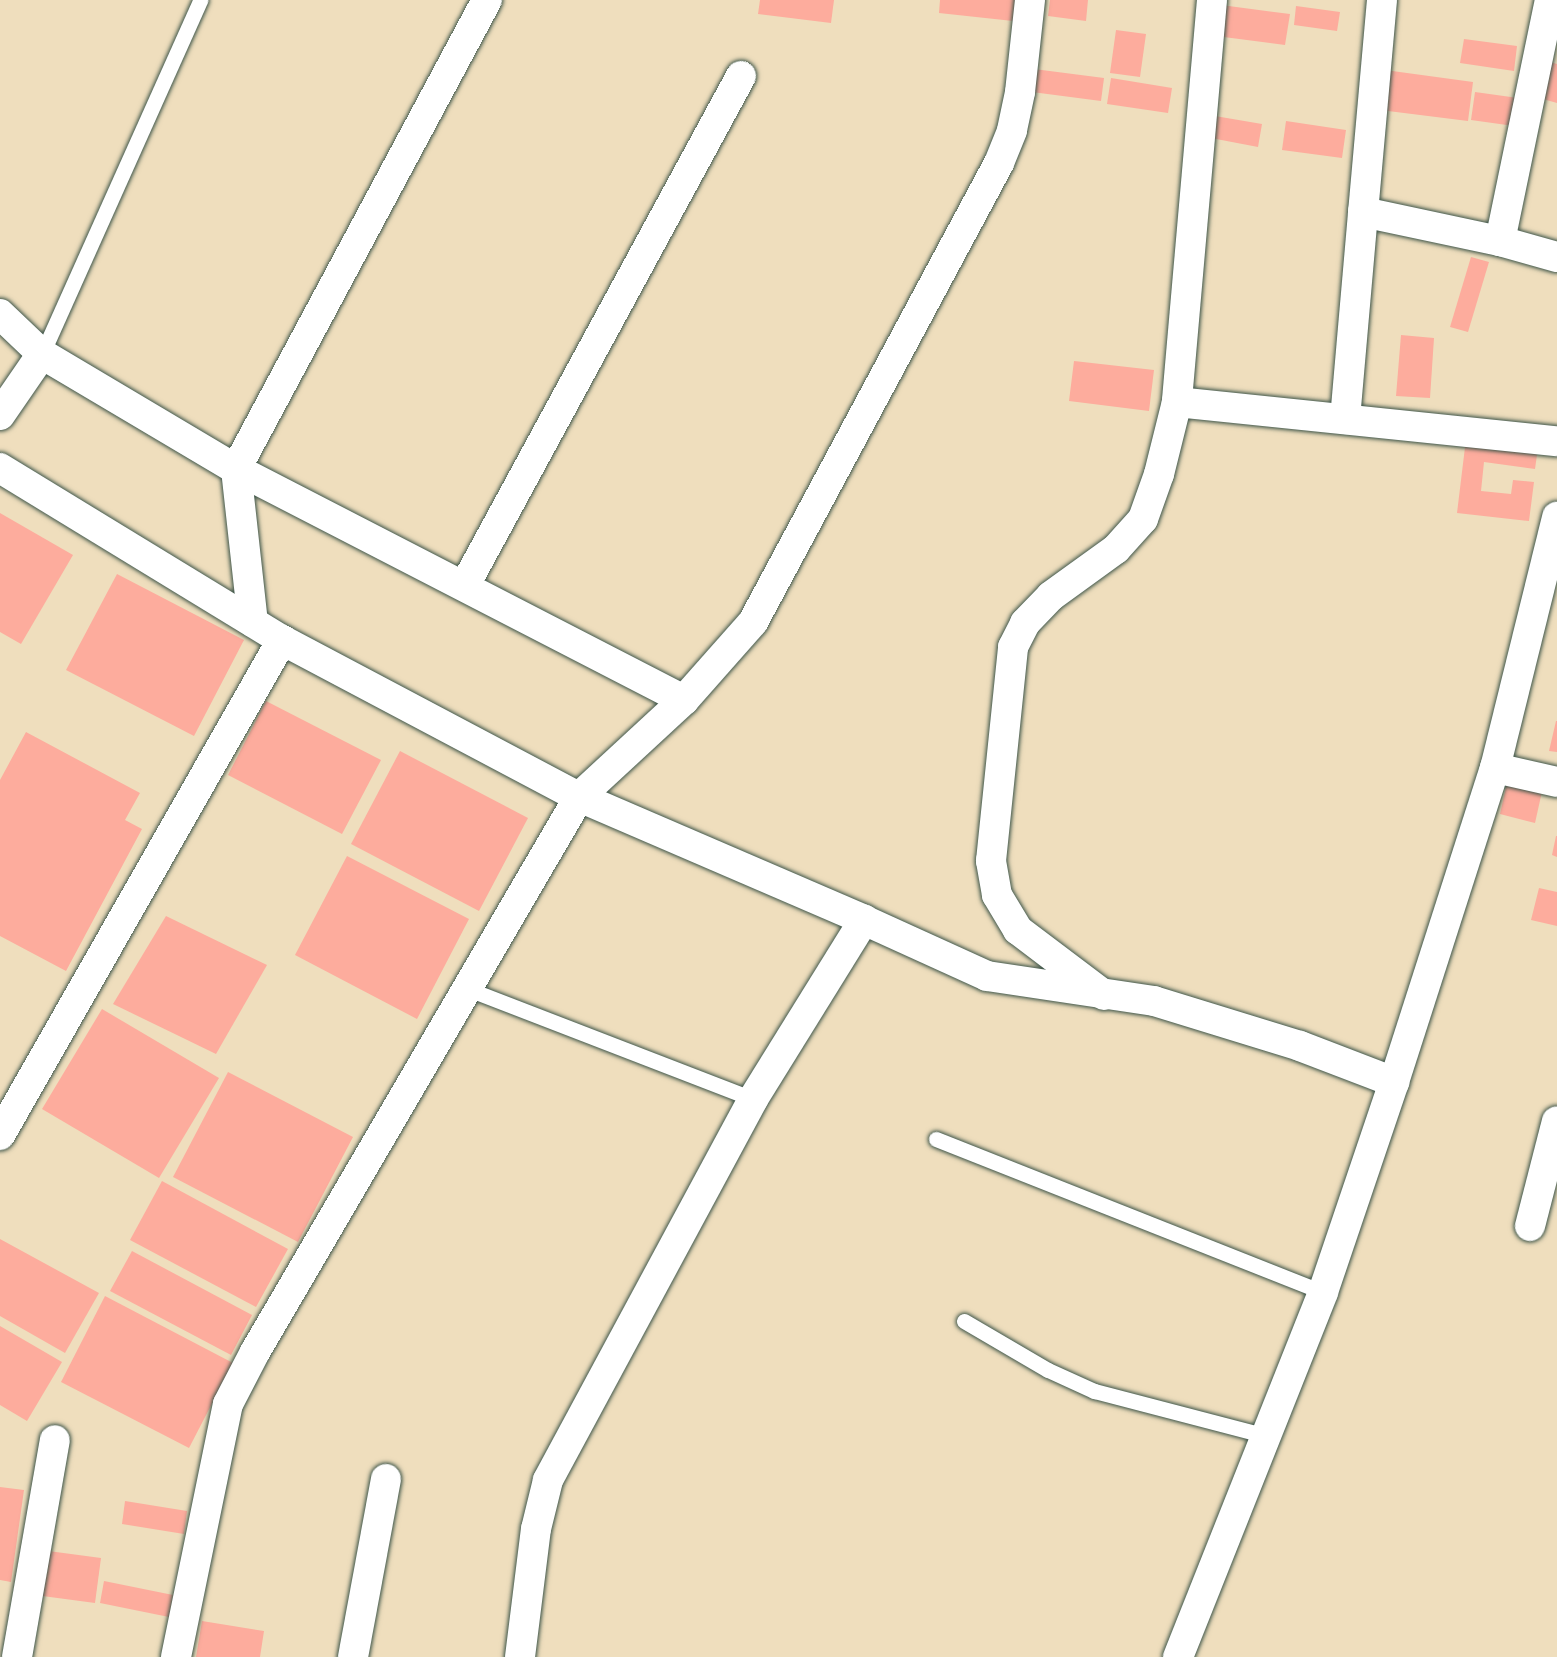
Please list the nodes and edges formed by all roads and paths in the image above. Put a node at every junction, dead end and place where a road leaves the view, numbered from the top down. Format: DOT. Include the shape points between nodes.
graph roads {
  1 [pos="200,0"];
  2 [pos="487,0"];
  3 [pos="1030,0"];
  4 [pos="1212,0"];
  5 [pos="1382,0"];
  6 [pos="1550,0"];
  7 [pos="741,76"];
  8 [pos="1363,212"];
  9 [pos="1500,240"];
  10 [pos="1557,257"];
  11 [pos="0,314"];
  12 [pos="42,354"];
  13 [pos="1177,402"];
  14 [pos="0,416"];
  15 [pos="1345,419"];
  16 [pos="1557,441"];
  17 [pos="0,468"];
  18 [pos="236,469"];
  19 [pos="1557,517"];
  20 [pos="465,585"];
  21 [pos="253,622"];
  22 [pos="282,640"];
  23 [pos="684,700"];
  24 [pos="1496,768"];
  25 [pos="1557,782"];
  26 [pos="579,796"];
  27 [pos="864,920"];
  28 [pos="468,988"];
  29 [pos="1104,995"];
  30 [pos="1394,1082"];
  31 [pos="753,1099"];
  32 [pos="1557,1121"];
  33 [pos="0,1135"];
  34 [pos="936,1139"];
  35 [pos="1530,1226"];
  36 [pos="1323,1292"];
  37 [pos="964,1321"];
  38 [pos="1267,1436"];
  39 [pos="55,1440"];
  40 [pos="386,1479"];
  41 [pos="17,1657"];
  42 [pos="176,1657"];
  43 [pos="353,1657"];
  44 [pos="520,1657"];
  45 [pos="1178,1657"];
  1 -- 12 [label="lane"];
  2 -- 18 [label="street"];
  3 -- 23 [label="street" via="1018,102 999,163 753,622"];
  4 -- 13 [label="street"];
  5 -- 8 [label="street"];
  6 -- 9 [label="street"];
  7 -- 20 [label="street"];
  8 -- 9 [label="street"];
  8 -- 15 [label="street"];
  9 -- 10 [label="street"];
  11 -- 12 [label="street"];
  12 -- 14 [label="street"];
  12 -- 18 [label="street"];
  13 -- 15 [label="street"];
  13 -- 29 [label="street" via="1143,519 1116,549 1051,596 1025,623 1012,647 991,861 997,895 1018,930"];
  15 -- 16 [label="street"];
  17 -- 21 [label="street"];
  18 -- 20 [label="street"];
  18 -- 21 [label="street"];
  19 -- 24 [label="street"];
  20 -- 23 [label="street"];
  21 -- 22 [label="street"];
  22 -- 26 [label="street"];
  22 -- 33 [label="street"];
  23 -- 26 [label="street"];
  24 -- 25 [label="street"];
  24 -- 30 [label="street"];
  26 -- 27 [label="street"];
  26 -- 28 [label="street"];
  27 -- 29 [label="street" via="987,976"];
  27 -- 31 [label="street"];
  28 -- 31 [label="lane"];
  28 -- 42 [label="street" via="228,1404"];
  29 -- 30 [label="street" via="1154,1000 1300,1046"];
  30 -- 36 [label="street"];
  31 -- 44 [label="street" via="548,1480 536,1529"];
  32 -- 35 [label="street"];
  34 -- 36 [label="lane"];
  36 -- 38 [label="street"];
  37 -- 38 [label="lane" via="1048,1371 1094,1391"];
  38 -- 45 [label="street"];
  39 -- 41 [label="street"];
  40 -- 43 [label="street"];
}
